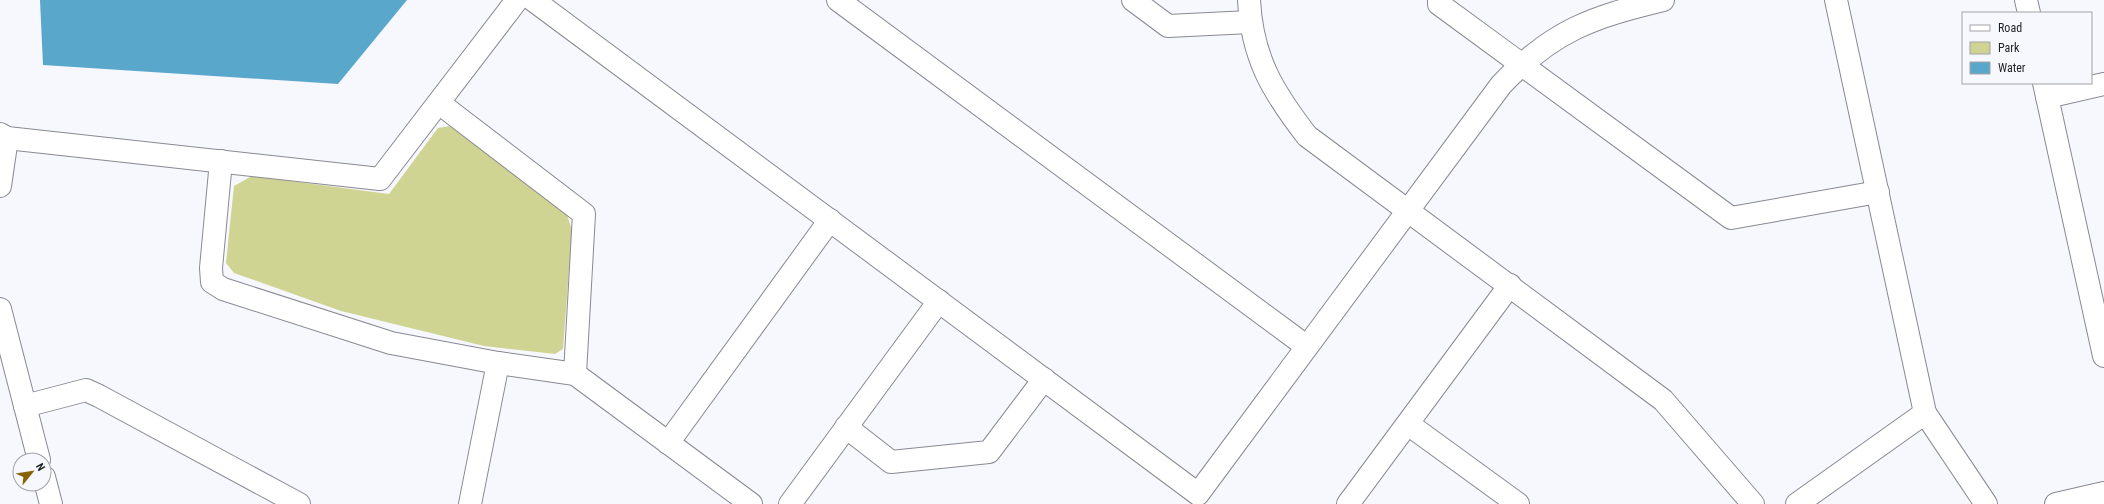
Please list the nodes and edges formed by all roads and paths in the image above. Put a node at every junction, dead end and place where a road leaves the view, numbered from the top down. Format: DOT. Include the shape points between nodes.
graph roads {
  1 [pos="517,0"];
  2 [pos="533,0"];
  3 [pos="838,0"];
  4 [pos="1133,0"];
  5 [pos="1249,0"];
  6 [pos="1439,0"];
  7 [pos="1663,0"];
  8 [pos="1836,0"];
  9 [pos="2026,0"];
  10 [pos="1154,8"];
  11 [pos="2029,12"];
  12 [pos="1250,22"];
  13 [pos="1522,64"];
  14 [pos="2104,84"];
  15 [pos="2046,90"];
  16 [pos="439,104"];
  17 [pos="3,136"];
  18 [pos="221,161"];
  19 [pos="0,186"];
  20 [pos="1878,192"];
  21 [pos="1406,211"];
  22 [pos="830,220"];
  23 [pos="1510,285"];
  24 [pos="939,301"];
  25 [pos="0,309"];
  26 [pos="1306,346"];
  27 [pos="2104,356"];
  28 [pos="498,363"];
  29 [pos="575,374"];
  30 [pos="1044,379"];
  31 [pos="25,406"];
  32 [pos="1925,413"];
  33 [pos="1408,424"];
  34 [pos="846,427"];
  35 [pos="668,443"];
  36 [pos="38,452"];
  37 [pos="48,492"];
  38 [pos="2104,493"];
  39 [pos="51,504"];
  40 [pos="299,504"];
  41 [pos="470,504"];
  42 [pos="751,504"];
  43 [pos="790,504"];
  44 [pos="1348,504"];
  45 [pos="1518,504"];
  46 [pos="1753,504"];
  47 [pos="1797,504"];
  48 [pos="1986,504"];
  49 [pos="2056,504"];
  1 -- 16 [label="street"];
  2 -- 22 [label="street"];
  3 -- 26 [label="street"];
  4 -- 10 [label="street"];
  5 -- 12 [label="street"];
  6 -- 13 [label="street" via="1439,4"];
  7 -- 13 [label="street" via="1613,12 1571,29"];
  8 -- 20 [label="street"];
  9 -- 11 [label="street"];
  10 -- 12 [label="street" via="1168,26"];
  12 -- 21 [label="street" via="1261,63 1281,103 1307,136"];
  13 -- 20 [label="street" via="1731,218"];
  13 -- 21 [label="street" via="1502,85"];
  14 -- 15 [label="street"];
  15 -- 27 [label="street"];
  16 -- 18 [label="street" via="380,179"];
  16 -- 29 [label="street" via="584,214"];
  17 -- 18 [label="street"];
  17 -- 19 [label="street"];
  18 -- 28 [label="street" via="211,268 212,282 223,289 391,343"];
  20 -- 32 [label="street"];
  21 -- 23 [label="street"];
  21 -- 26 [label="street"];
  22 -- 24 [label="street"];
  22 -- 35 [label="street"];
  23 -- 33 [label="street"];
  23 -- 46 [label="street" via="1663,400"];
  24 -- 30 [label="street"];
  24 -- 34 [label="street"];
  25 -- 31 [label="street"];
  26 -- 30 [label="street" via="1198,494"];
  28 -- 29 [label="street"];
  28 -- 41 [label="street"];
  29 -- 35 [label="street"];
  30 -- 34 [label="street" via="989,452 891,462"];
  31 -- 36 [label="street"];
  31 -- 40 [label="street" via="86,390"];
  32 -- 47 [label="street"];
  32 -- 48 [label="street"];
  33 -- 44 [label="street"];
  33 -- 45 [label="street"];
  34 -- 43 [label="street"];
  35 -- 42 [label="street"];
  37 -- 39 [label="street"];
  38 -- 49 [label="street"];
}
